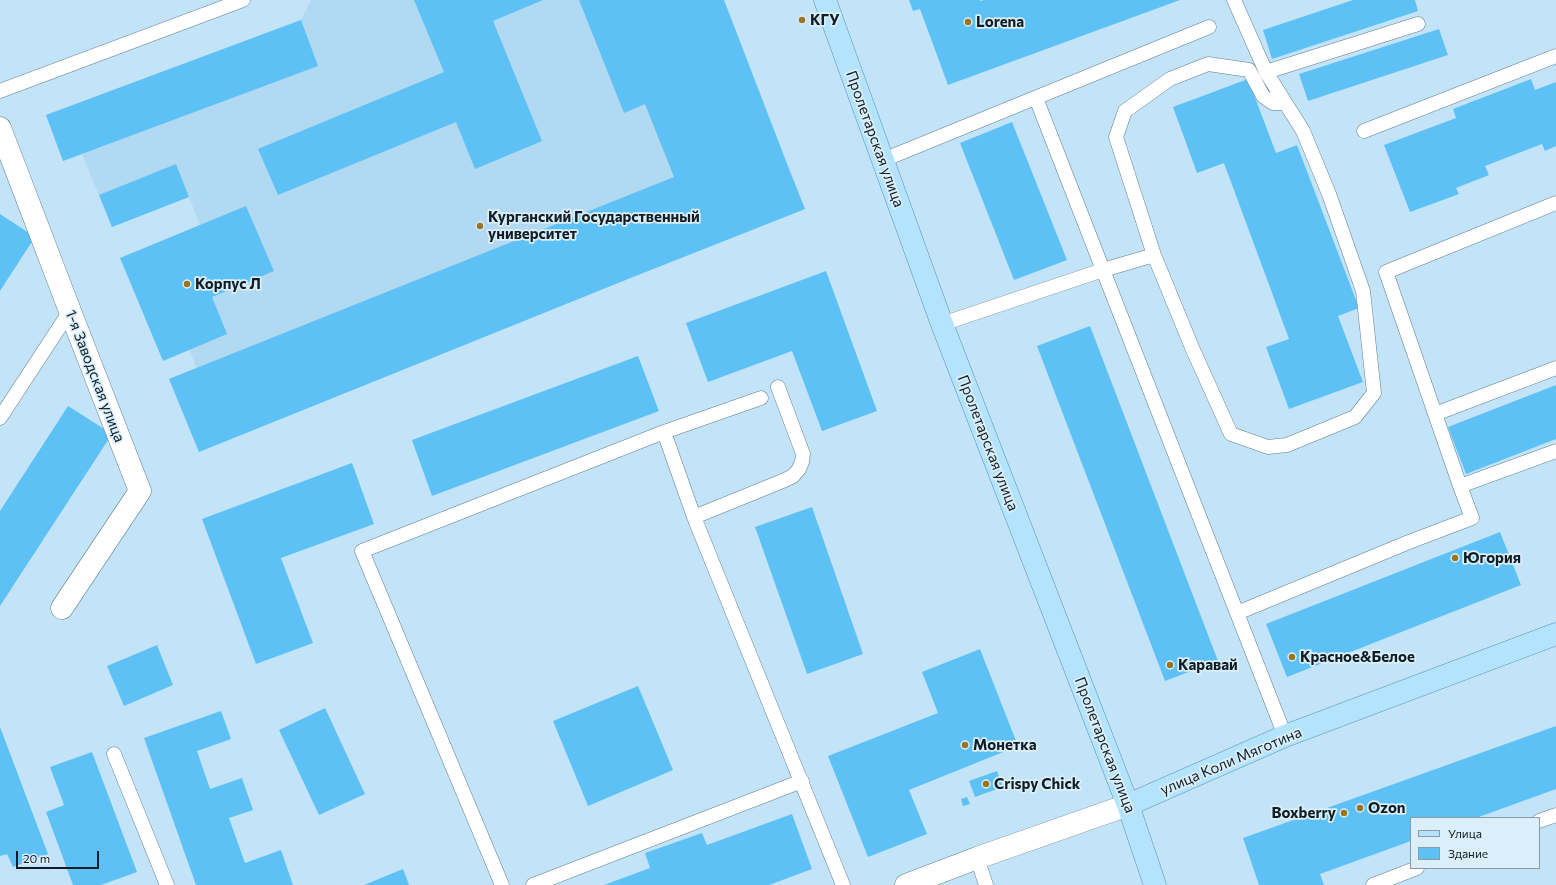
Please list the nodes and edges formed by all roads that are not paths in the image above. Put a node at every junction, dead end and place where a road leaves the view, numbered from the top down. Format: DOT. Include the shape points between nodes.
graph roads {
  1 [pos="243,0"];
  2 [pos="825,0"];
  3 [pos="1234,0"];
  4 [pos="1418,24"];
  5 [pos="1209,27"];
  6 [pos="1556,56"];
  7 [pos="1266,72"];
  8 [pos="0,91"];
  9 [pos="1036,98"];
  10 [pos="1285,103"];
  11 [pos="0,128"];
  12 [pos="1364,131"];
  13 [pos="883,160"];
  14 [pos="1556,203"];
  15 [pos="1154,255"];
  16 [pos="1103,270"];
  17 [pos="70,312"];
  18 [pos="942,324"];
  19 [pos="1556,368"];
  20 [pos="778,387"];
  21 [pos="761,398"];
  22 [pos="1435,414"];
  23 [pos="0,418"];
  24 [pos="664,432"];
  25 [pos="1556,451"];
  26 [pos="1460,486"];
  27 [pos="694,517"];
  28 [pos="62,608"];
  29 [pos="1237,613"];
  30 [pos="1556,634"];
  31 [pos="1285,736"];
  32 [pos="114,754"];
  33 [pos="802,781"];
  34 [pos="1128,805"];
  35 [pos="1556,815"];
  36 [pos="1540,821"];
  37 [pos="977,858"];
  38 [pos="1414,869"];
  39 [pos="167,885"];
  40 [pos="502,885"];
  41 [pos="533,885"];
  42 [pos="843,885"];
  43 [pos="906,885"];
  44 [pos="986,885"];
  45 [pos="1155,885"];
  46 [pos="1373,885"];
  1 -- 8 [label="lane"];
  2 -- 13 [label="main road, Пролетарская улица"];
  3 -- 7 [label="lane"];
  4 -- 7 [label="lane"];
  5 -- 9 [label="lane"];
  6 -- 12 [label="lane"];
  7 -- 10 [label="lane"];
  9 -- 13 [label="lane"];
  9 -- 16 [label="lane"];
  10 -- 15 [label="lane" via="1273,103 1264,96 1249,70 1208,64 1170,79 1125,111 1116,137"];
  10 -- 15 [label="lane" via="1306,138 1329,194 1363,291 1374,392 1355,417 1287,445 1268,447 1231,434"];
  11 -- 17 [label="street, 1-я Заводская улица"];
  13 -- 18 [label="main road, Пролетарская улица"];
  14 -- 22 [label="lane" via="1386,272"];
  15 -- 16 [label="lane"];
  16 -- 18 [label="lane"];
  16 -- 29 [label="lane"];
  17 -- 23 [label="lane"];
  17 -- 28 [label="street, 1-я Заводская улица" via="140,491"];
  18 -- 34 [label="main road, Пролетарская улица"];
  19 -- 22 [label="lane"];
  20 -- 27 [label="lane" via="803,454 799,469 785,480"];
  21 -- 24 [label="lane"];
  22 -- 26 [label="lane"];
  24 -- 27 [label="lane"];
  24 -- 40 [label="lane" via="362,551"];
  25 -- 26 [label="lane"];
  26 -- 29 [label="lane" via="1472,518"];
  27 -- 33 [label="lane"];
  29 -- 31 [label="lane"];
  30 -- 31 [label="main road, улица Коли Мяготина"];
  31 -- 34 [label="main road, улица Коли Мяготина"];
  32 -- 39 [label="lane"];
  33 -- 41 [label="lane"];
  33 -- 42 [label="lane"];
  34 -- 37 [label="street, улица Коли Мяготина"];
  34 -- 45 [label="main road, Пролетарская улица"];
  35 -- 36 [label="lane"];
  37 -- 43 [label="street, улица Коли Мяготина"];
  37 -- 44 [label="lane"];
  38 -- 46 [label="lane"];
}
